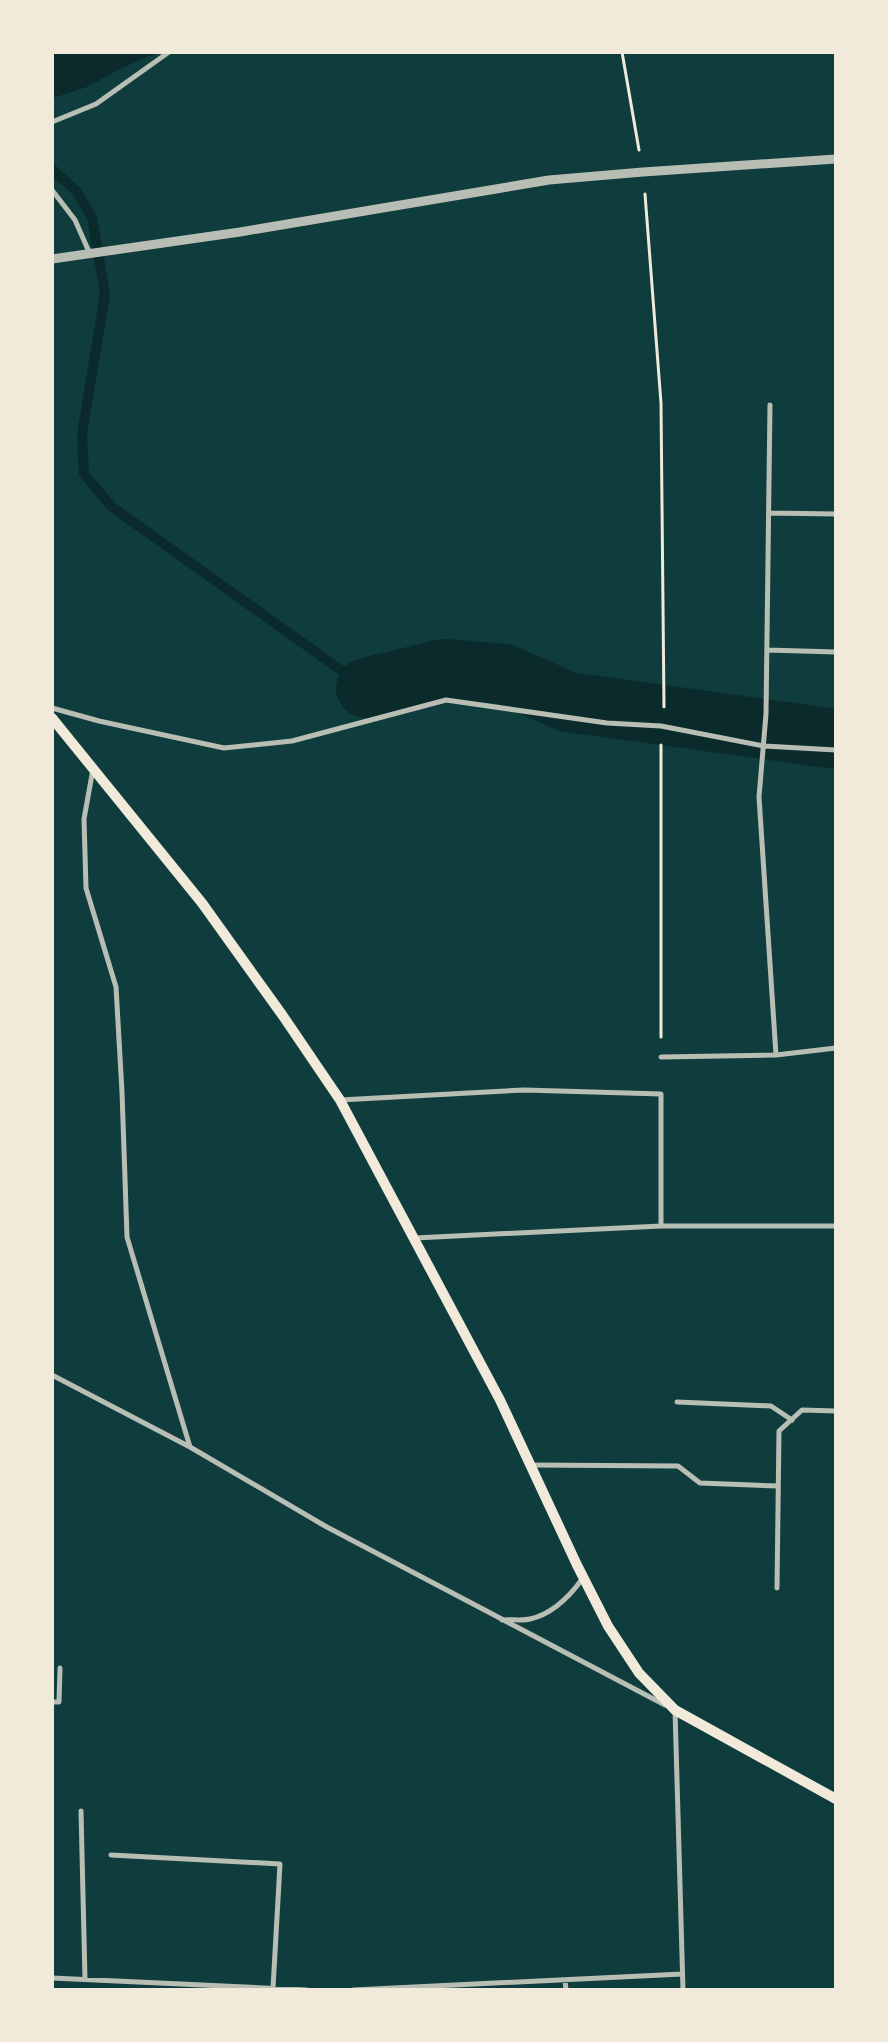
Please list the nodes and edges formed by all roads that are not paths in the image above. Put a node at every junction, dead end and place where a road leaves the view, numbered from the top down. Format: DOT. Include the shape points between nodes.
graph roads {
  1 [pos="168,52"];
  2 [pos="52,122"];
  3 [pos="836,159"];
  4 [pos="52,190"];
  5 [pos="90,254"];
  6 [pos="52,259"];
  7 [pos="770,404"];
  8 [pos="769,513"];
  9 [pos="836,514"];
  10 [pos="766,650"];
  11 [pos="836,652"];
  12 [pos="52,708"];
  13 [pos="52,718"];
  14 [pos="764,745"];
  15 [pos="836,750"];
  16 [pos="93,768"];
  17 [pos="836,1048"];
  18 [pos="776,1055"];
  19 [pos="661,1057"];
  20 [pos="340,1100"];
  21 [pos="661,1226"];
  22 [pos="836,1226"];
  23 [pos="415,1238"];
  24 [pos="52,1375"];
  25 [pos="677,1402"];
  26 [pos="836,1411"];
  27 [pos="792,1420"];
  28 [pos="190,1448"];
  29 [pos="530,1465"];
  30 [pos="778,1486"];
  31 [pos="584,1577"];
  32 [pos="777,1588"];
  33 [pos="502,1620"];
  34 [pos="60,1668"];
  35 [pos="52,1702"];
  36 [pos="675,1710"];
  37 [pos="836,1799"];
  38 [pos="81,1811"];
  39 [pos="111,1856"];
  40 [pos="682,1974"];
  41 [pos="52,1978"];
  42 [pos="85,1979"];
  43 [pos="565,1980"];
  44 [pos="274,1988"];
  45 [pos="307,1990"];
  46 [pos="353,1990"];
  47 [pos="566,1990"];
  48 [pos="683,1990"];
  1 -- 2 [label="street" via="96,104"];
  3 -- 5 [label="street" via="549,180"];
  4 -- 5 [label="street" via="75,220"];
  5 -- 6 [label="street"];
  7 -- 8 [label="street"];
  8 -- 9 [label="street"];
  8 -- 10 [label="street"];
  10 -- 11 [label="street"];
  10 -- 14 [label="street"];
  12 -- 14 [label="street" via="224,748 292,741 446,700 607,723 661,726"];
  13 -- 16 [label="main road"];
  14 -- 15 [label="street"];
  14 -- 18 [label="street" via="758,797"];
  16 -- 20 [label="main road" via="202,903"];
  16 -- 28 [label="street" via="84,819 86,888 116,987 126,1238"];
  17 -- 18 [label="street"];
  18 -- 19 [label="street"];
  20 -- 21 [label="street" via="524,1090 661,1094"];
  20 -- 23 [label="main road"];
  21 -- 22 [label="street"];
  21 -- 23 [label="street"];
  23 -- 29 [label="main road" via="500,1400"];
  24 -- 28 [label="street"];
  25 -- 27 [label="street" via="771,1406"];
  26 -- 27 [label="street" via="802,1410"];
  27 -- 30 [label="street" via="779,1431"];
  28 -- 33 [label="street" via="325,1526"];
  29 -- 30 [label="street" via="678,1466 700,1483"];
  29 -- 31 [label="main road"];
  30 -- 32 [label="street"];
  31 -- 33 [label="street" via="556,1608 530,1619"];
  31 -- 36 [label="main road" via="608,1626 639,1673"];
  33 -- 36 [label="street"];
  34 -- 35 [label="street" via="58,1702"];
  36 -- 37 [label="main road"];
  36 -- 40 [label="street"];
  38 -- 42 [label="street"];
  39 -- 44 [label="street" via="280,1864"];
  40 -- 43 [label="street"];
  40 -- 48 [label="street"];
  41 -- 42 [label="street"];
  42 -- 44 [label="street"];
  43 -- 46 [label="street"];
  43 -- 47 [label="street"];
  44 -- 45 [label="street"];
}
